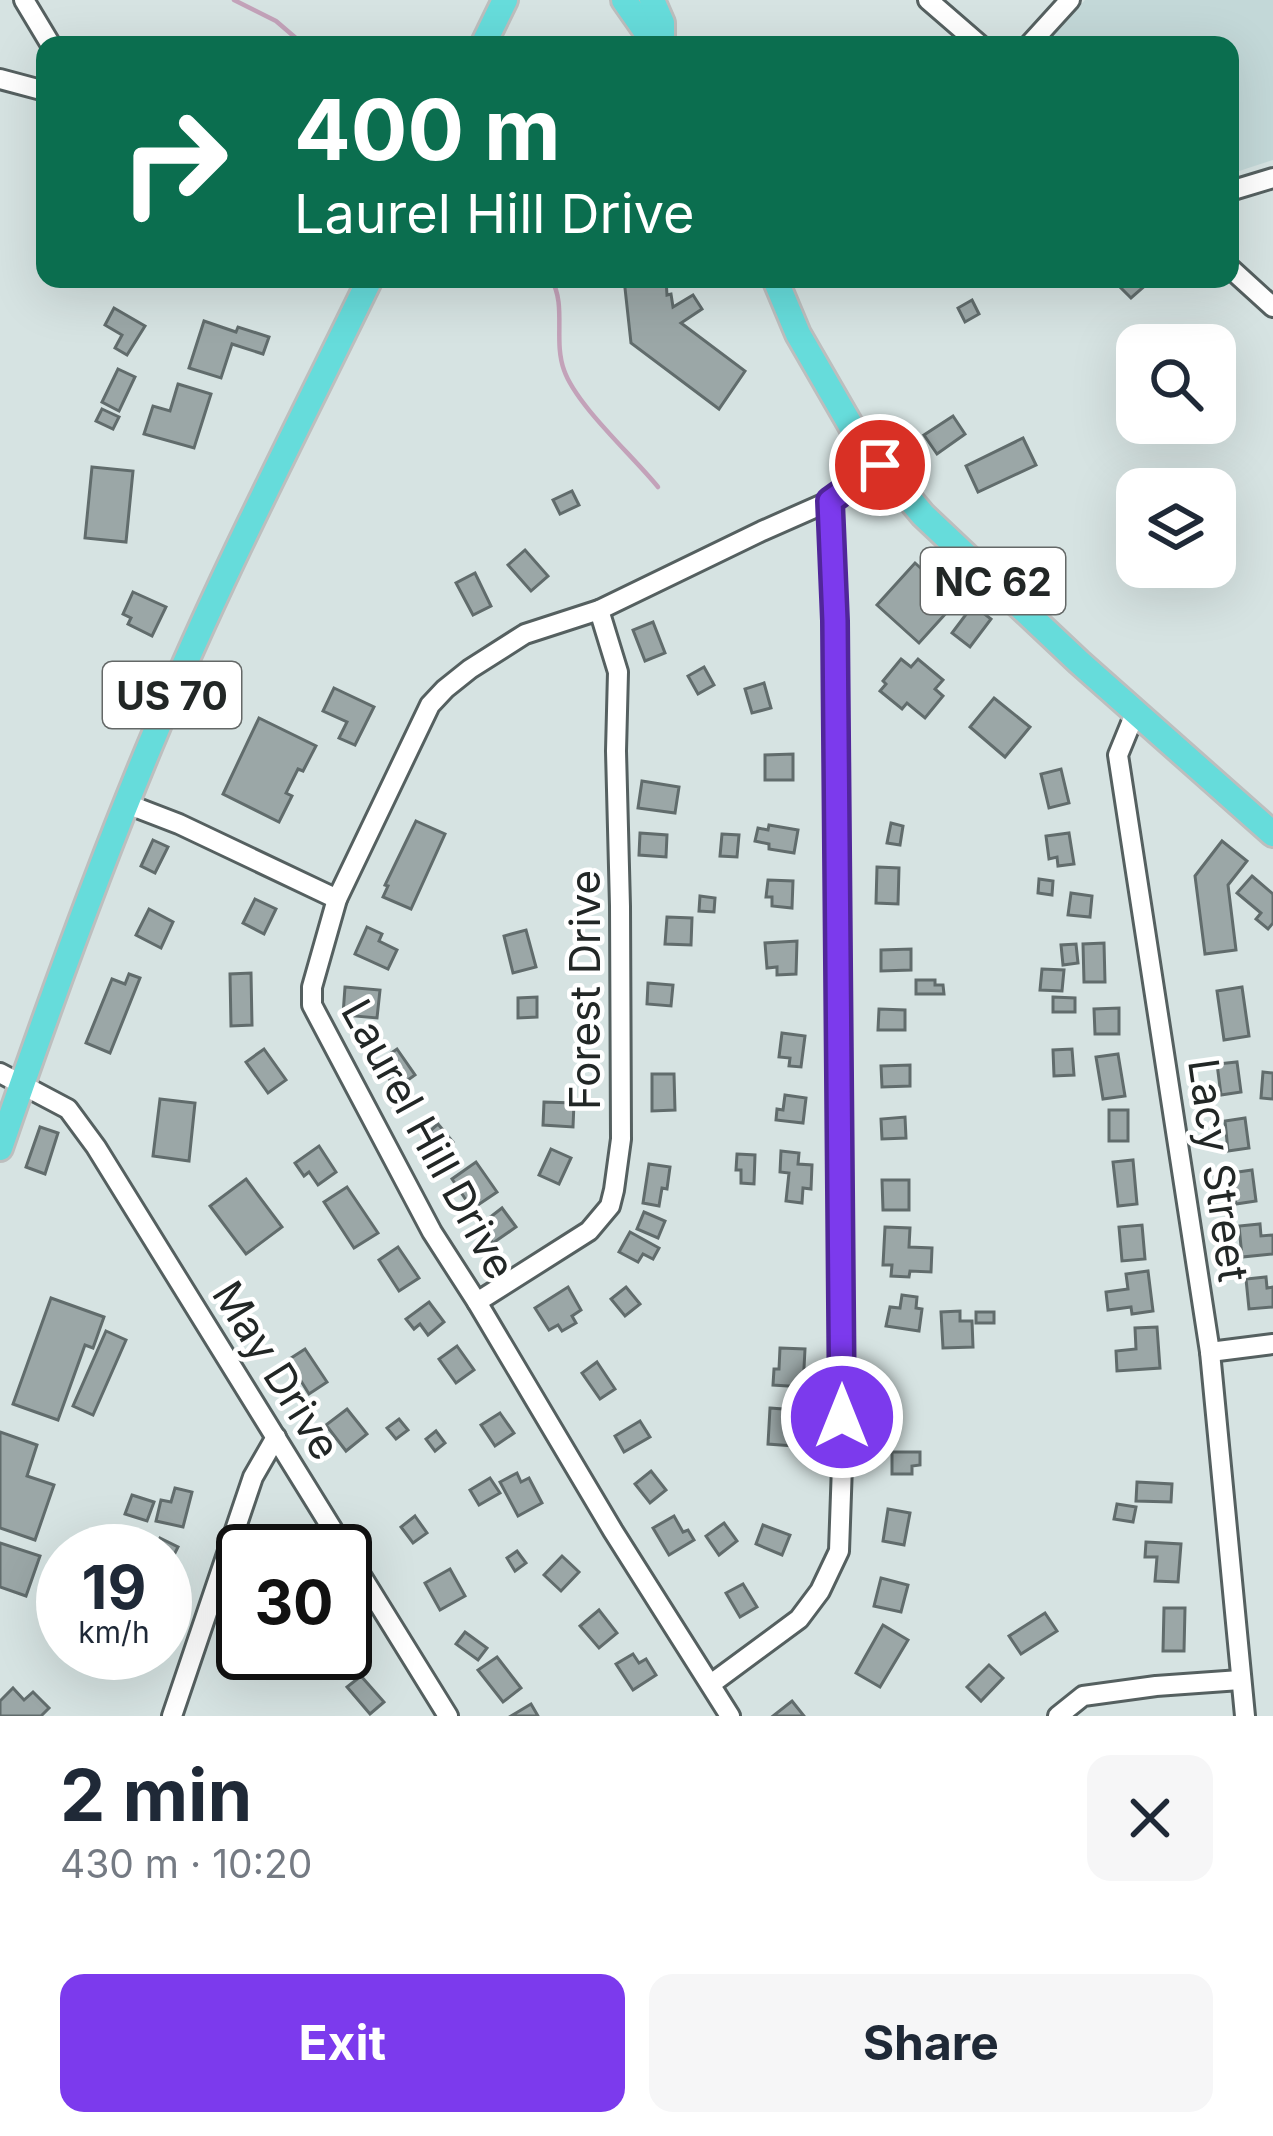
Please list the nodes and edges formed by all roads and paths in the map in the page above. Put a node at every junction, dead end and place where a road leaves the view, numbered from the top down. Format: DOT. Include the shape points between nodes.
graph roads {
  1 [pos="25,0"];
  2 [pos="505,0"];
  3 [pos="624,0"];
  4 [pos="652,0"];
  5 [pos="928,0"];
  6 [pos="1070,0"];
  7 [pos="46,36"];
  8 [pos="487,36"];
  9 [pos="652,36"];
  10 [pos="662,36"];
  11 [pos="970,36"];
  12 [pos="1037,36"];
  13 [pos="0,79"];
  14 [pos="36,89"];
  15 [pos="1273,178"];
  16 [pos="1239,188"];
  17 [pos="1239,276"];
  18 [pos="366,288"];
  19 [pos="779,288"];
  20 [pos="1273,307"];
  21 [pos="880,465"];
  22 [pos="830,501"];
  23 [pos="598,610"];
  24 [pos="1136,711"];
  25 [pos="128,803"];
  26 [pos="1273,834"];
  27 [pos="338,898"];
  28 [pos="11,1079"];
  29 [pos="0,1148"];
  30 [pos="477,1302"];
  31 [pos="1273,1344"];
  32 [pos="1210,1352"];
  33 [pos="276,1437"];
  34 [pos="1240,1680"];
  35 [pos="711,1684"];
  36 [pos="172,1716"];
  37 [pos="448,1716"];
  38 [pos="730,1716"];
  39 [pos="1058,1716"];
  40 [pos="1245,1716"];
  1 -- 7 [label="street"];
  2 -- 8 [label="main road"];
  3 -- 9 [label="main road"];
  4 -- 10 [label="main road"];
  5 -- 11 [label="street"];
  6 -- 12 [label="street"];
  13 -- 14 [label="street"];
  15 -- 16 [label="street"];
  17 -- 20 [label="street"];
  18 -- 25 [label="main road, US 70"];
  19 -- 21 [label="main road, NC 62" via="827,388"];
  21 -- 22 [label="street, Laurel Hill Drive"];
  21 -- 24 [label="main road, NC 62" via="923,515"];
  22 -- 23 [label="street, Laurel Hill Drive"];
  22 -- 35 [label="street" via="839,1551 799,1619"];
  23 -- 27 [label="street, Laurel Hill Drive" via="525,634 430,705"];
  23 -- 30 [label="street, Forest Drive" via="618,672 621,1139 614,1190 589,1231"];
  24 -- 26 [label="main road, NC 62"];
  24 -- 32 [label="street, Lacy Street" via="1118,754"];
  25 -- 27 [label="street"];
  25 -- 28 [label="main road, US 70"];
  27 -- 30 [label="street, Laurel Hill Drive" via="313,1005"];
  28 -- 29 [label="main road, US 70"];
  28 -- 33 [label="street, May Drive" via="68,1109"];
  30 -- 35 [label="street, Laurel Hill Drive"];
  31 -- 32 [label="street"];
  32 -- 34 [label="street, Lacy Street"];
  33 -- 36 [label="street" via="253,1478"];
  33 -- 37 [label="street, May Drive"];
  34 -- 39 [label="street" via="1083,1696"];
  34 -- 40 [label="street, Lacy Street"];
  35 -- 38 [label="street, Laurel Hill Drive"];
}
